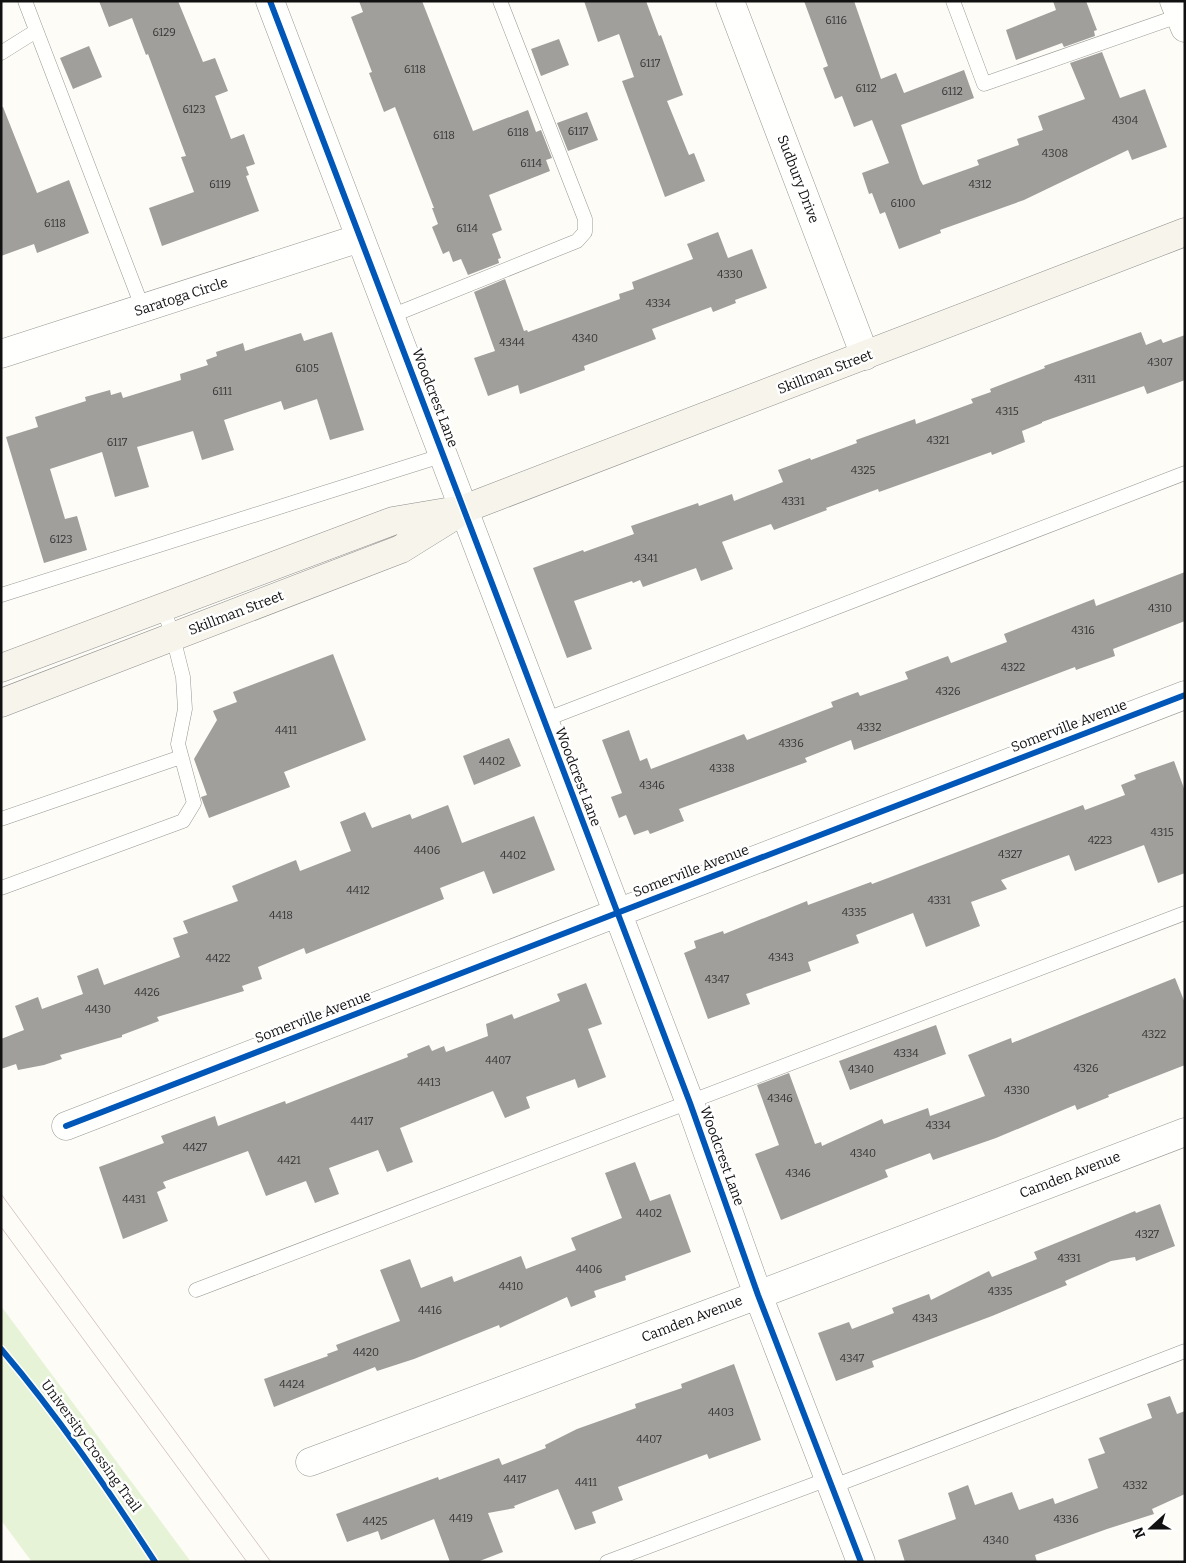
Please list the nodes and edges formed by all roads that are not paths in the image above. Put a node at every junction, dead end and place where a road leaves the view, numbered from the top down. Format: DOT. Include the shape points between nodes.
graph roads {
  1 [pos="26,1"];
  2 [pos="270,1"];
  3 [pos="500,1"];
  4 [pos="730,1"];
  5 [pos="953,1"];
  6 [pos="1181,15"];
  7 [pos="36,31"];
  8 [pos="1,53"];
  9 [pos="1185,232"];
  10 [pos="360,238"];
  11 [pos="143,310"];
  12 [pos="391,316"];
  13 [pos="1,354"];
  14 [pos="865,356"];
  15 [pos="444,455"];
  16 [pos="1185,473"];
  17 [pos="464,509"];
  18 [pos="1,595"];
  19 [pos="163,608"];
  20 [pos="173,637"];
  21 [pos="1,668"];
  22 [pos="1185,695"];
  23 [pos="1,703"];
  24 [pos="544,720"];
  25 [pos="181,757"];
  26 [pos="1,819"];
  27 [pos="1,888"];
  28 [pos="617,913"];
  29 [pos="1185,913"];
  30 [pos="690,1103"];
  31 [pos="66,1126"];
  32 [pos="1185,1132"];
  33 [pos="196,1290"];
  34 [pos="758,1294"];
  35 [pos="1185,1351"];
  36 [pos="310,1462"];
  37 [pos="830,1483"];
  38 [pos="607,1562"];
  39 [pos="861,1562"];
  1 -- 7 [label="lane"];
  2 -- 10 [label="street, Woodcrest Lane"];
  3 -- 12 [label="lane" via="585,219 585,232 577,241"];
  4 -- 14 [label="street, Sudbury Drive"];
  5 -- 6 [label="lane" via="984,84"];
  7 -- 8 [label="lane"];
  7 -- 11 [label="lane"];
  9 -- 14 [label="main road, Skillman Street"];
  10 -- 11 [label="street, Saratoga Circle"];
  10 -- 12 [label="street, Woodcrest Lane"];
  11 -- 13 [label="street, Saratoga Circle"];
  12 -- 15 [label="street, Woodcrest Lane"];
  14 -- 17 [label="main road, Skillman Street"];
  15 -- 17 [label="street, Woodcrest Lane"];
  15 -- 18 [label="lane"];
  16 -- 24 [label="lane"];
  17 -- 19 [label="main road, Skillman Street" via="393,521"];
  17 -- 20 [label="main road, Skillman Street" via="401,550"];
  17 -- 24 [label="street, Woodcrest Lane"];
  19 -- 20 [label="lane"];
  19 -- 21 [label="main road, Skillman Street"];
  20 -- 23 [label="main road, Skillman Street"];
  20 -- 25 [label="lane" via="183,677 185,709 178,744"];
  22 -- 28 [label="street, Somerville Avenue"];
  24 -- 28 [label="street, Woodcrest Lane"];
  25 -- 26 [label="lane"];
  25 -- 27 [label="lane" via="194,804 183,821"];
  28 -- 30 [label="street, Woodcrest Lane"];
  28 -- 31 [label="street, Somerville Avenue"];
  29 -- 30 [label="lane"];
  30 -- 33 [label="lane"];
  30 -- 34 [label="street, Woodcrest Lane"];
  32 -- 34 [label="street, Camden Avenue"];
  34 -- 36 [label="street, Camden Avenue"];
  34 -- 37 [label="street, Woodcrest Lane"];
  35 -- 37 [label="lane"];
  37 -- 38 [label="lane"];
  37 -- 39 [label="street, Woodcrest Lane"];
}
